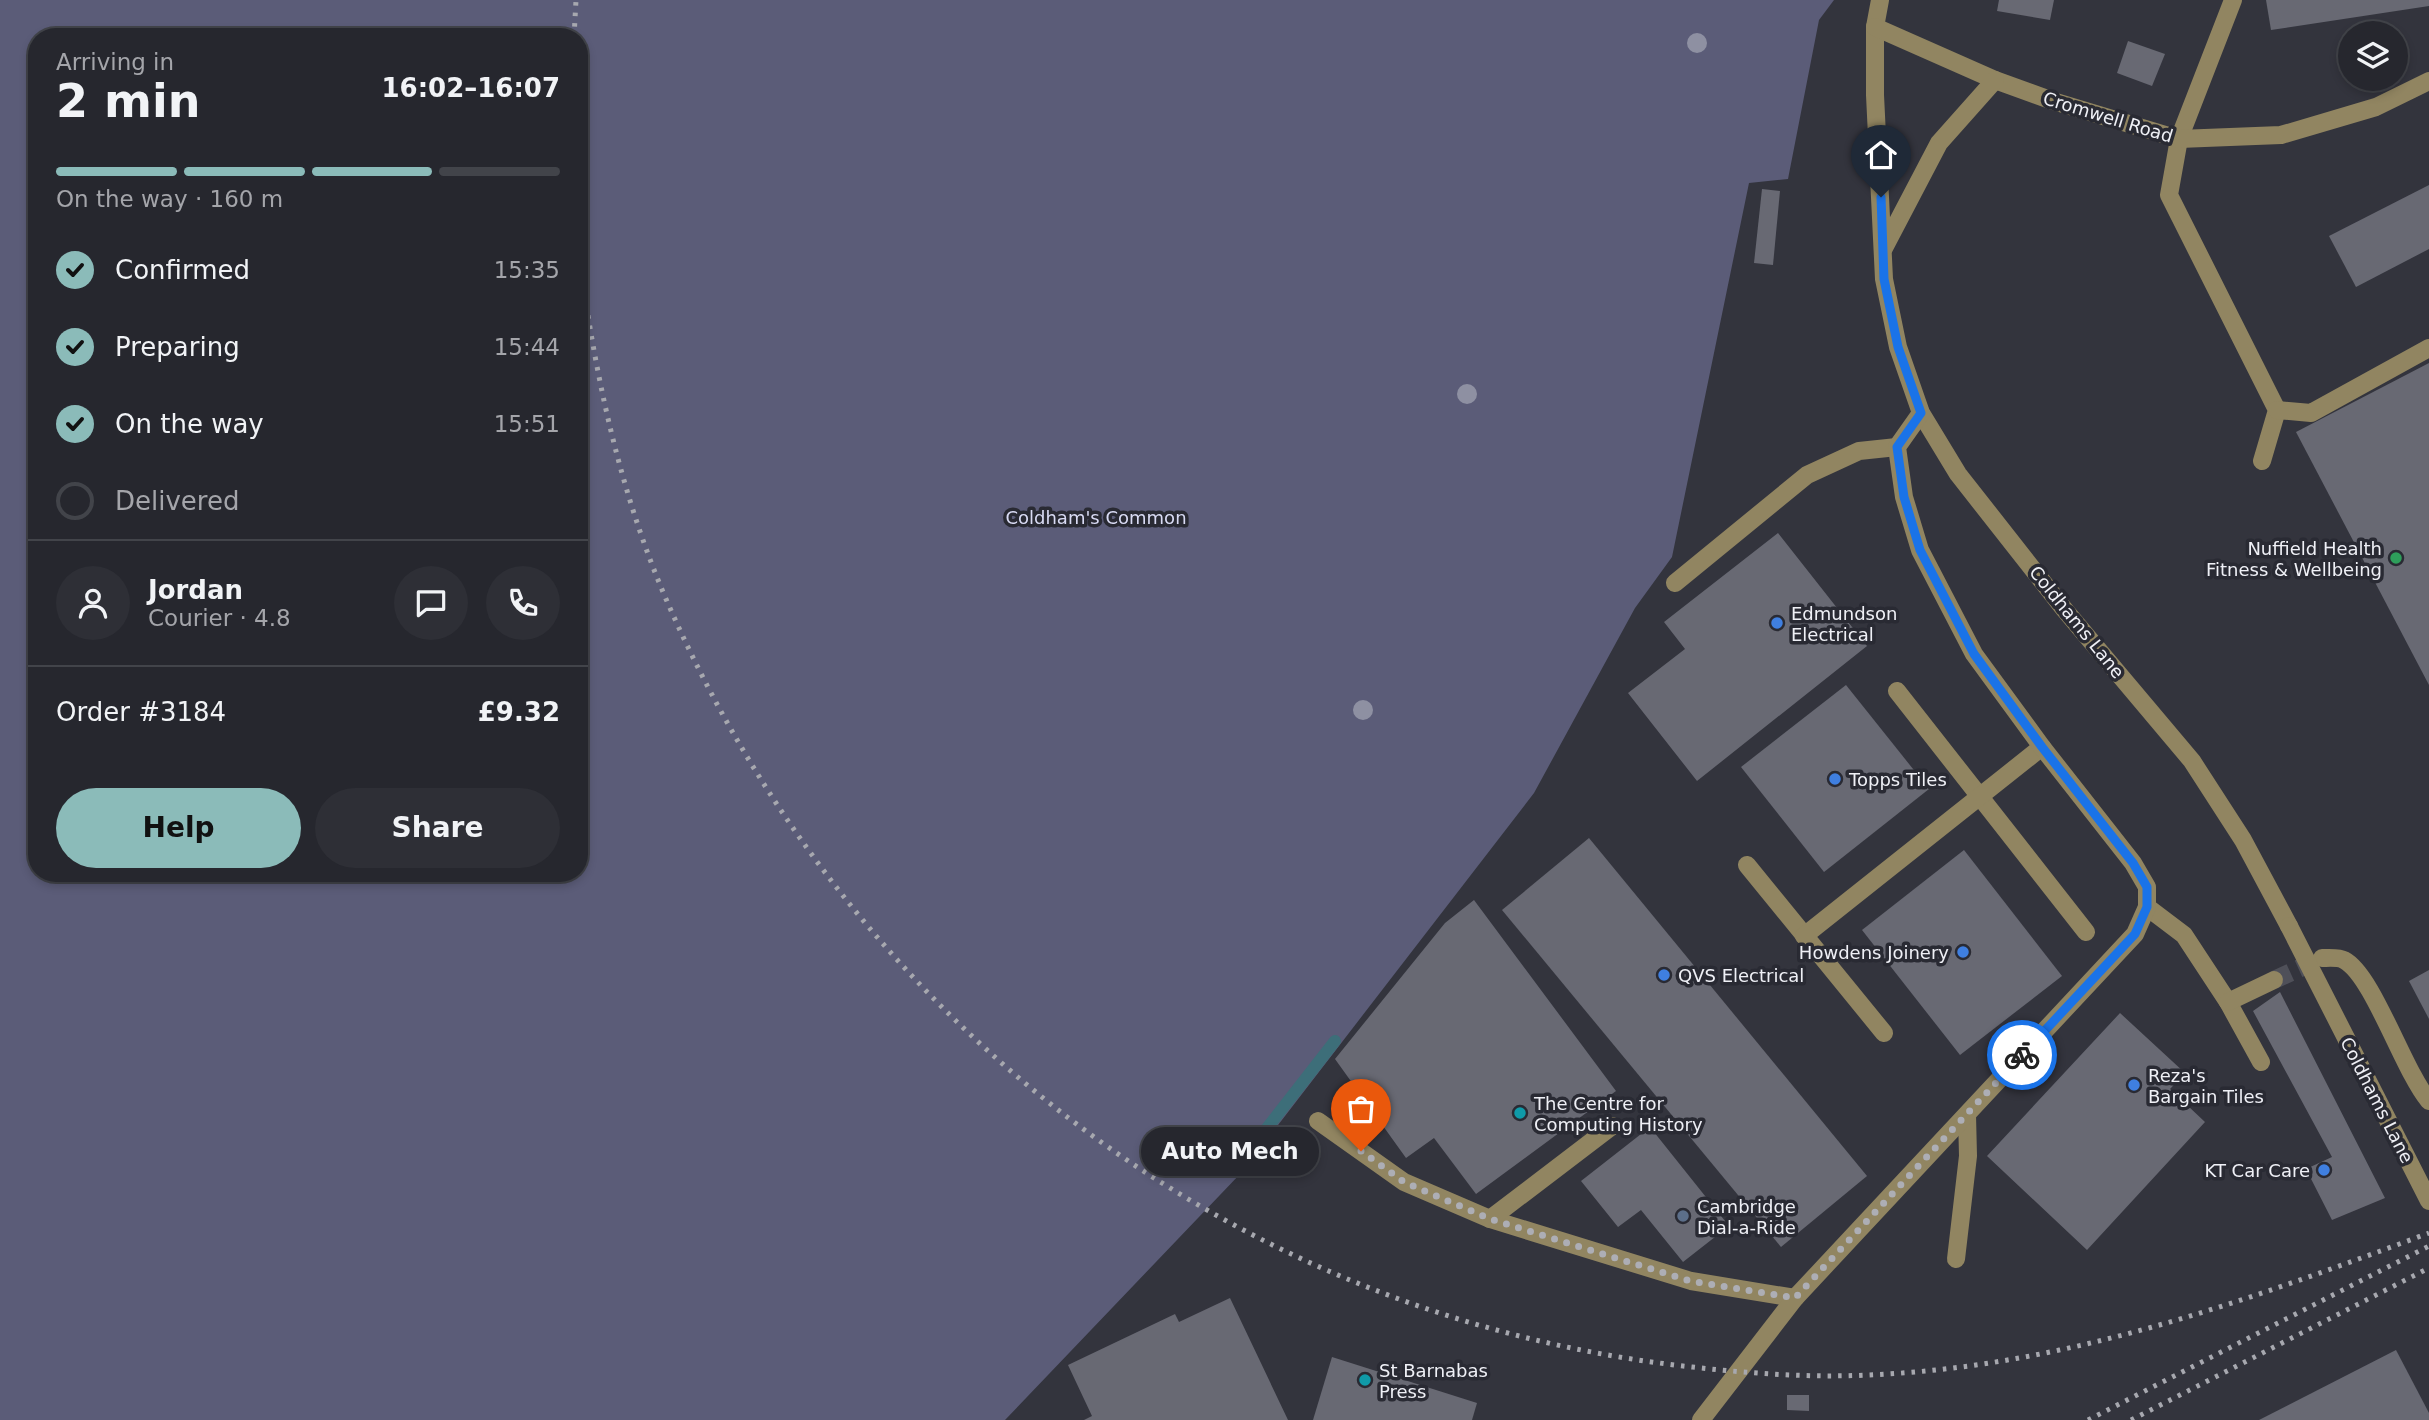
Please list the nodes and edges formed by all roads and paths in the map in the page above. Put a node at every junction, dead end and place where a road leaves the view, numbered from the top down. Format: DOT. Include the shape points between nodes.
graph roads {
  1 [pos="1880,0"];
  2 [pos="2233,0"];
  3 [pos="1875,27"];
  4 [pos="1995,80"];
  5 [pos="2429,81"];
  6 [pos="2179,139"];
  7 [pos="1884,248"];
  8 [pos="2429,348"];
  9 [pos="2277,410"];
  10 [pos="1921,413"];
  11 [pos="1897,447"];
  12 [pos="2262,461"];
  13 [pos="1675,583"];
  14 [pos="1897,691"];
  15 [pos="2042,747"];
  16 [pos="1980,797"];
  17 [pos="1747,865"];
  18 [pos="2147,907"];
  19 [pos="2087,932"];
  20 [pos="1804,936"];
  21 [pos="2322,957"];
  22 [pos="2274,980"];
  23 [pos="2228,1002"];
  24 [pos="1884,1033"];
  25 [pos="2261,1062"];
  26 [pos="2429,1101"];
  27 [pos="1967,1115"];
  28 [pos="1318,1121"];
  29 [pos="1612,1126"];
  30 [pos="2429,1201"];
  31 [pos="1490,1219"];
  32 [pos="1956,1259"];
  33 [pos="1795,1298"];
  34 [pos="1701,1420"];
  1 -- 3 [label="street, Coldhams Lane"];
  2 -- 6 [label="street"];
  3 -- 4 [label="street, Cromwell Road"];
  3 -- 7 [label="street, Coldhams Lane"];
  4 -- 6 [label="street, Cromwell Road"];
  4 -- 7 [label="street" via="1939,143"];
  5 -- 6 [label="street, Cromwell Road" via="2376,107 2281,135"];
  6 -- 9 [label="street" via="2169,195"];
  7 -- 10 [label="street, Coldhams Lane" via="1884,279 1898,347"];
  8 -- 9 [label="street" via="2311,413"];
  9 -- 12 [label="street"];
  10 -- 11 [label="street"];
  10 -- 30 [label="street, Coldhams Lane, bridge" via="1958,474 2192,761 2243,840"];
  11 -- 13 [label="street" via="1859,451 1807,475"];
  11 -- 15 [label="street" via="1904,497 1920,550 1974,654"];
  14 -- 16 [label="street"];
  15 -- 16 [label="street"];
  15 -- 18 [label="street" via="2133,863 2147,887"];
  16 -- 19 [label="street"];
  16 -- 20 [label="street"];
  17 -- 20 [label="street"];
  18 -- 23 [label="street" via="2184,935"];
  18 -- 27 [label="street" via="2135,934"];
  20 -- 24 [label="street"];
  21 -- 26 [label="street" via="2344,960 2364,980"];
  22 -- 23 [label="street"];
  23 -- 25 [label="street"];
  27 -- 32 [label="street" via="1968,1156"];
  27 -- 33 [label="street"];
  28 -- 31 [label="street" via="1404,1182"];
  29 -- 31 [label="street"];
  31 -- 33 [label="street" via="1690,1281"];
  33 -- 34 [label="street"];
}
